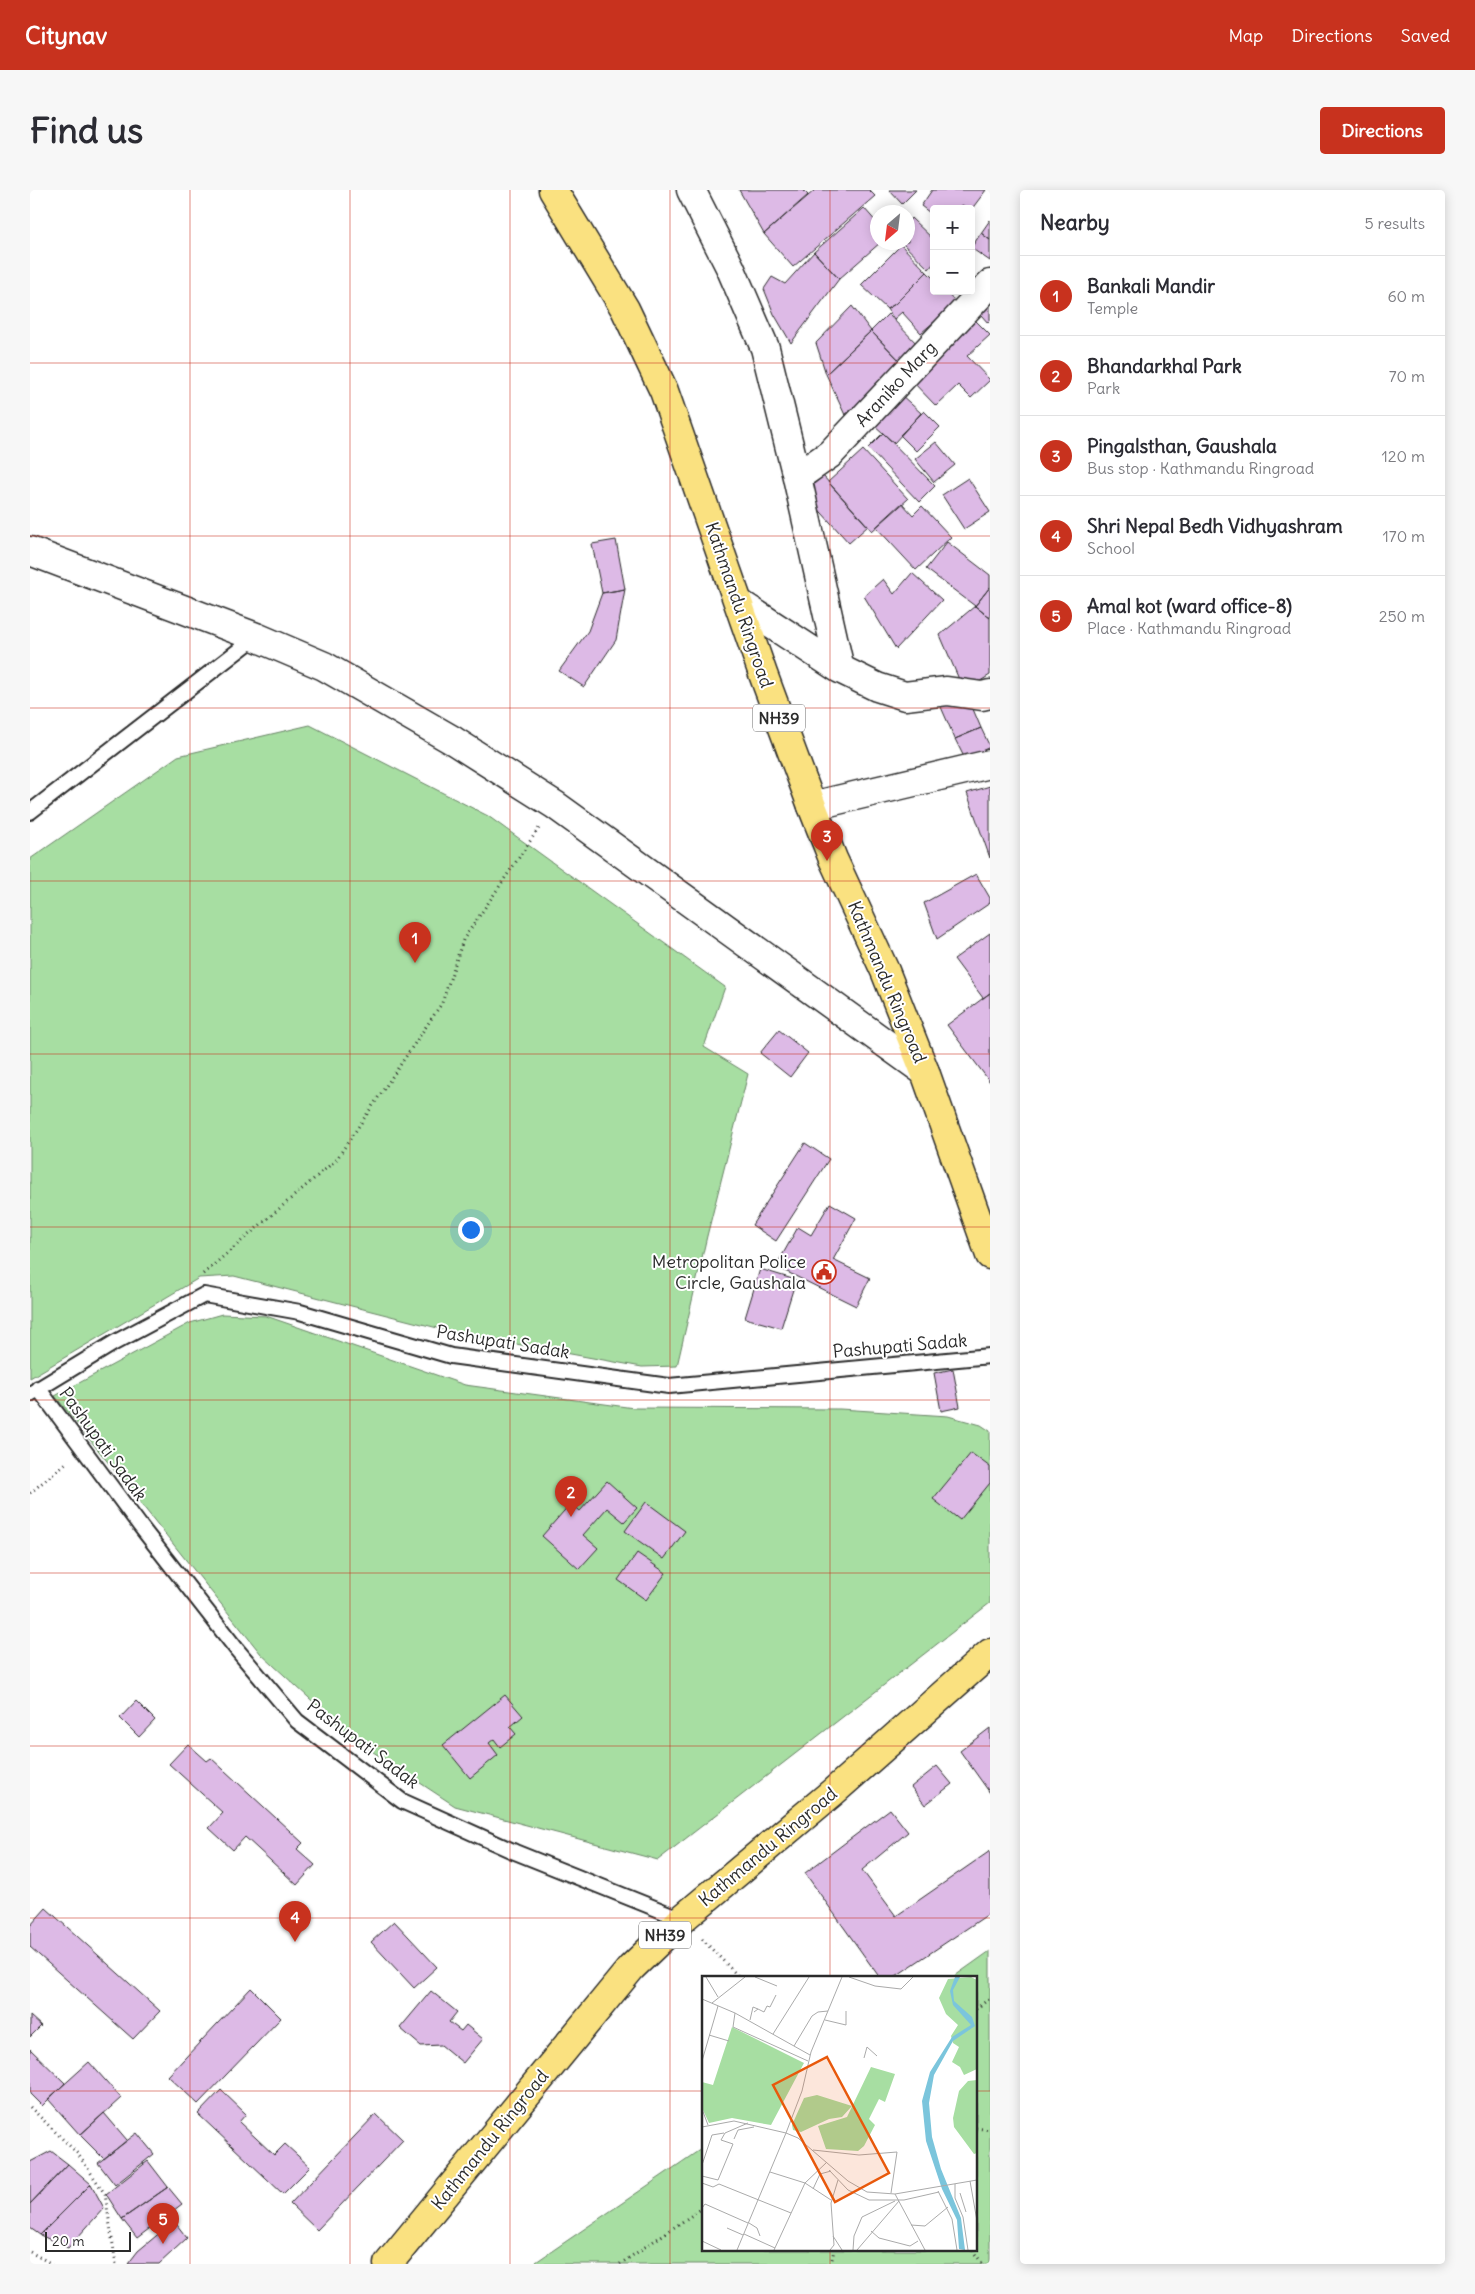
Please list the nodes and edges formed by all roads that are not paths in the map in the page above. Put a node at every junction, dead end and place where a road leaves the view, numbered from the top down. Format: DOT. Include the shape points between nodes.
graph roads {
  1 [pos="554,190"];
  2 [pos="691,190"];
  3 [pos="990,284"];
  4 [pos="797,477"];
  5 [pos="30,551"];
  6 [pos="739,603"];
  7 [pos="256,637"];
  8 [pos="840,669"];
  9 [pos="990,694"];
  10 [pos="990,764"];
  11 [pos="812,806"];
  12 [pos="30,812"];
  13 [pos="925,1072"];
  14 [pos="990,1255"];
  15 [pos="990,1356"];
  16 [pos="34,1391"];
  17 [pos="990,1652"];
  18 [pos="682,1919"];
  19 [pos="388,2264"];
  1 -- 6 [label="highway, Kathmandu Ringroad / NH39" via="625,309 664,391"];
  2 -- 4 [label="street" via="730,267 765,348"];
  3 -- 4 [label="street, Araniko Marg" via="830,454"];
  4 -- 8 [label="street"];
  5 -- 7 [label="street"];
  6 -- 8 [label="street"];
  6 -- 11 [label="highway, Kathmandu Ringroad / NH39"];
  7 -- 12 [label="lane"];
  7 -- 13 [label="street" via="324,666 454,741 555,805"];
  8 -- 9 [label="street" via="905,696 947,692"];
  10 -- 11 [label="street"];
  11 -- 13 [label="highway, Kathmandu Ringroad / NH39" via="885,971"];
  13 -- 14 [label="highway, Kathmandu Ringroad / NH39"];
  15 -- 16 [label="lane, Pashupati Sadak" via="669,1386 451,1356 300,1312 204,1295"];
  16 -- 18 [label="lane, Pashupati Sadak" via="83,1448 147,1535 297,1721 402,1800 514,1852"];
  17 -- 18 [label="highway, Kathmandu Ringroad / NH39" via="833,1792"];
  18 -- 19 [label="highway, Kathmandu Ringroad / NH39" via="631,1968"];
}
